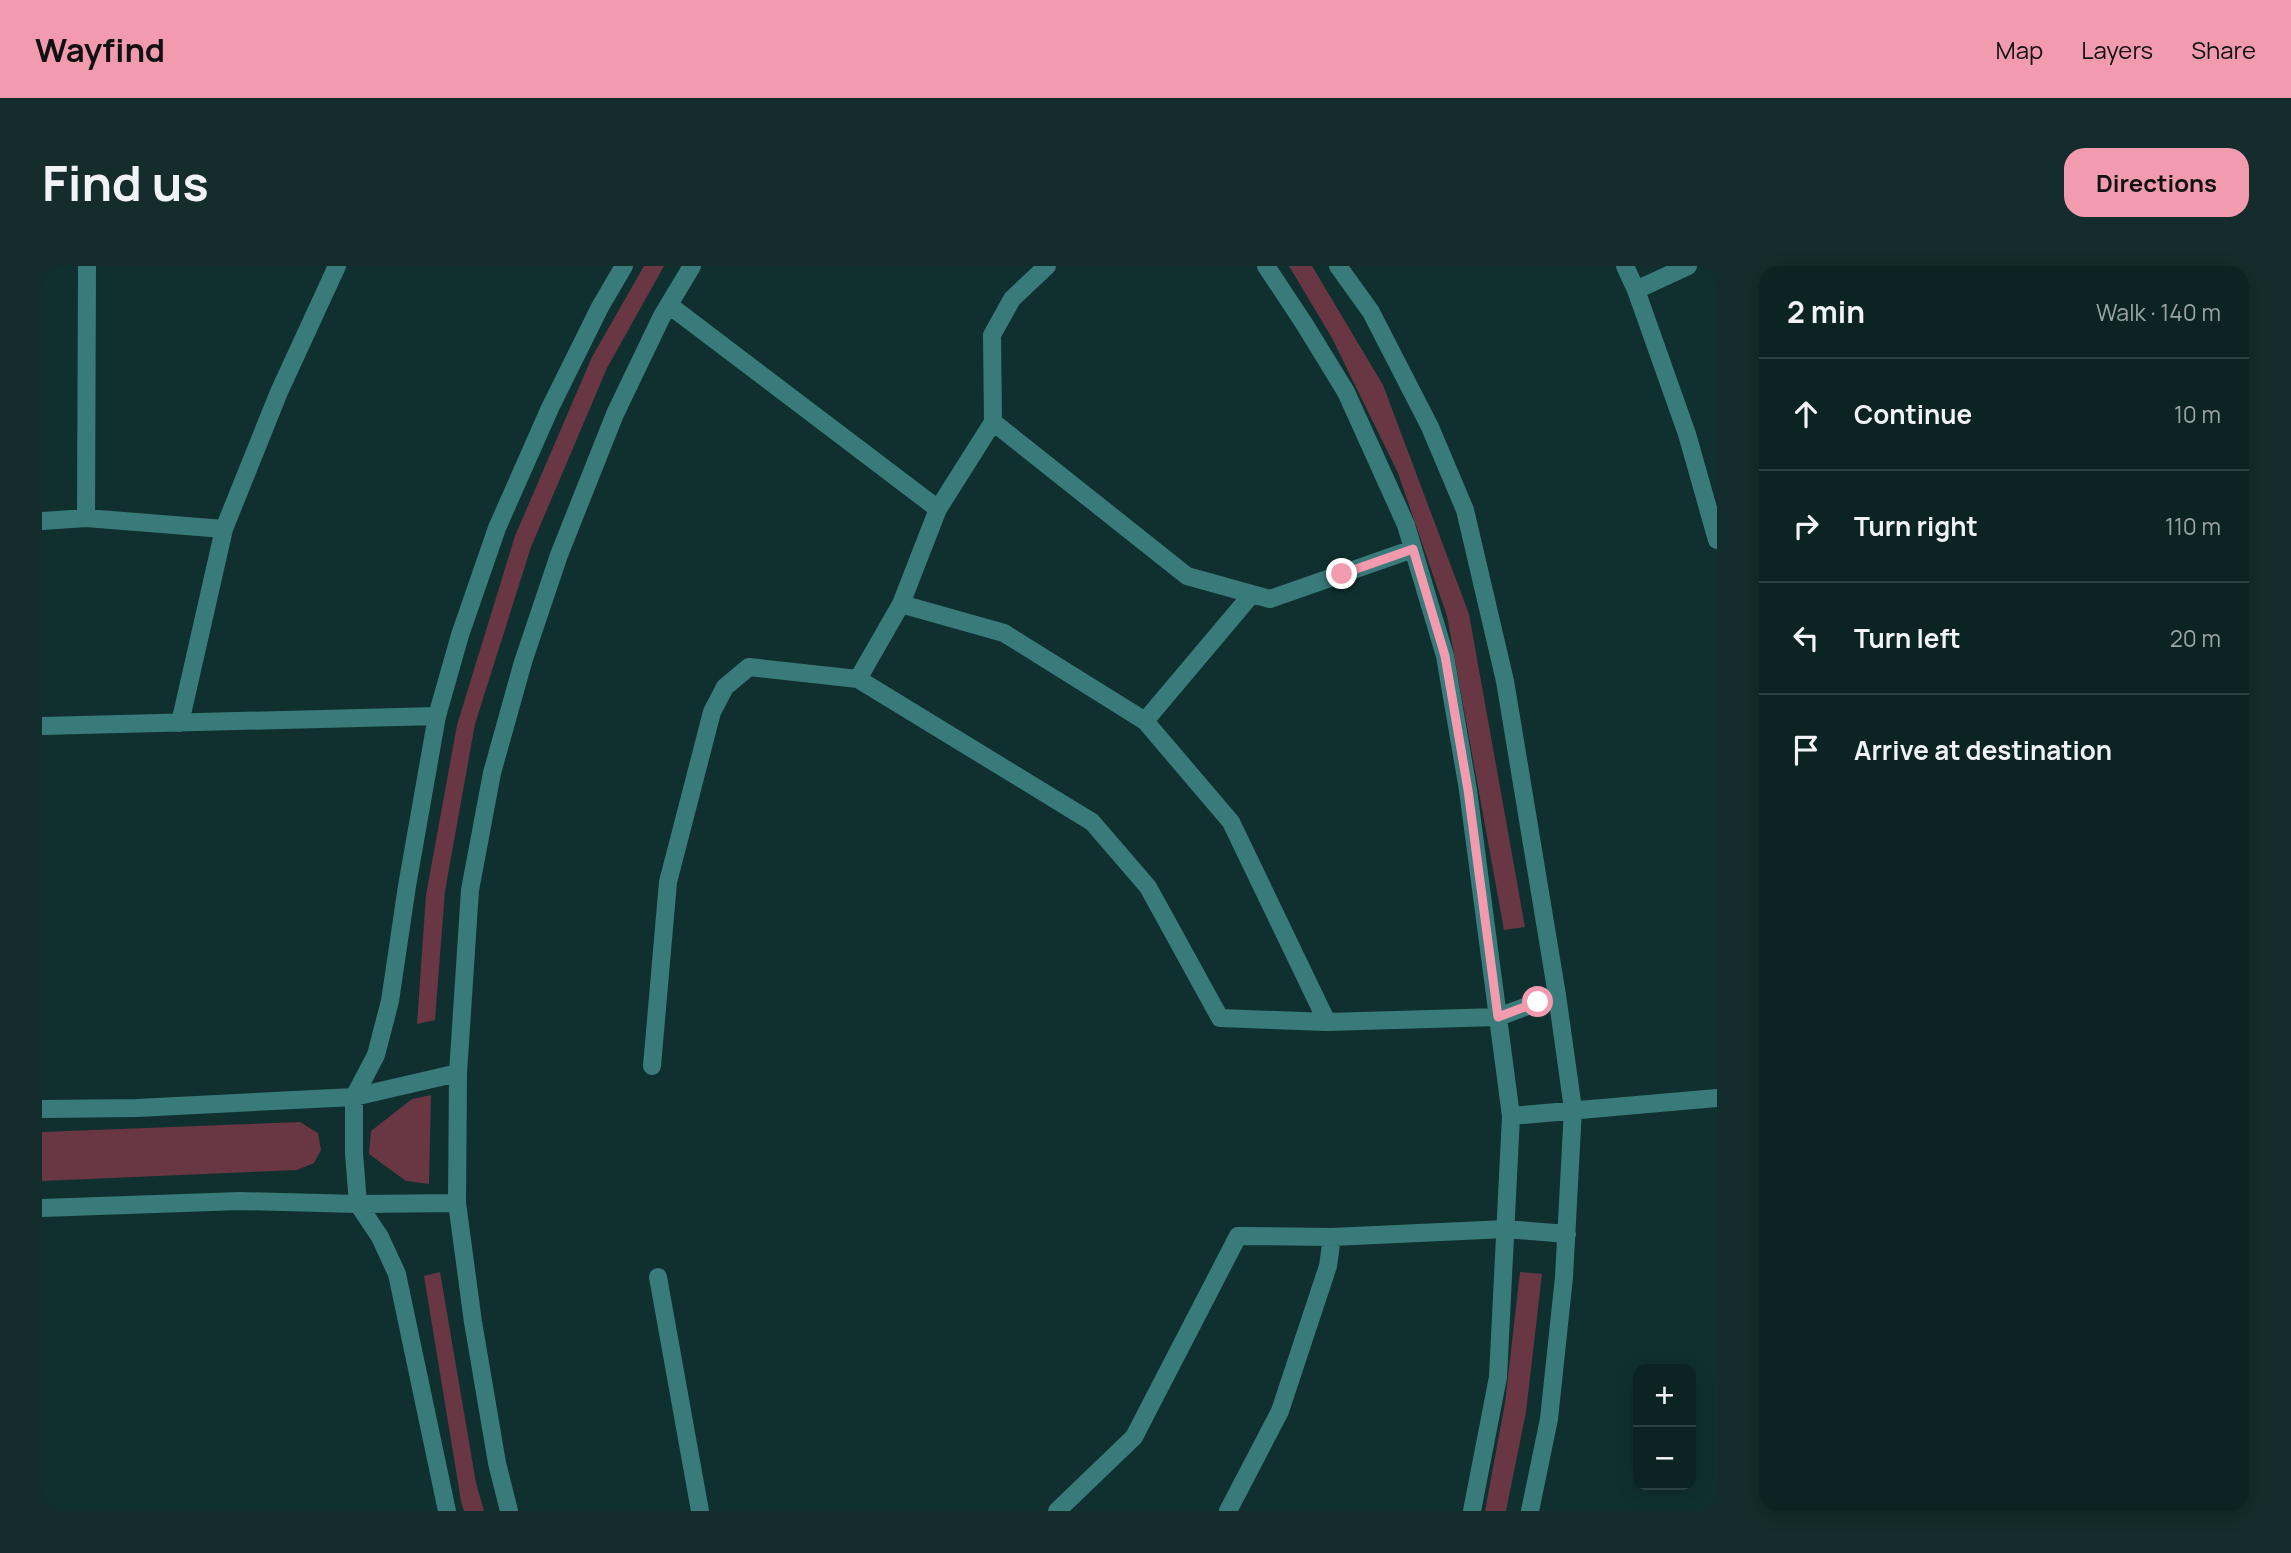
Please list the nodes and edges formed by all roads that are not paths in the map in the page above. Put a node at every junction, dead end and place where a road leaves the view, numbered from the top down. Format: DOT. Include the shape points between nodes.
graph roads {
  1 [pos="87,266"];
  2 [pos="337,266"];
  3 [pos="624,266"];
  4 [pos="692,266"];
  5 [pos="1047,266"];
  6 [pos="1266,266"];
  7 [pos="1338,266"];
  8 [pos="1625,266"];
  9 [pos="1688,266"];
  10 [pos="1636,290"];
  11 [pos="669,305"];
  12 [pos="993,422"];
  13 [pos="938,509"];
  14 [pos="86,518"];
  15 [pos="42,521"];
  16 [pos="224,529"];
  17 [pos="1717,540"];
  18 [pos="1413,549"];
  19 [pos="1252,594"];
  20 [pos="901,604"];
  21 [pos="858,679"];
  22 [pos="437,716"];
  23 [pos="1145,721"];
  24 [pos="180,723"];
  25 [pos="42,726"];
  26 [pos="1557,995"];
  27 [pos="1498,1017"];
  28 [pos="1327,1022"];
  29 [pos="652,1066"];
  30 [pos="458,1073"];
  31 [pos="354,1097"];
  32 [pos="1717,1098"];
  33 [pos="42,1109"];
  34 [pos="1573,1110"];
  35 [pos="1511,1116"];
  36 [pos="358,1203"];
  37 [pos="457,1203"];
  38 [pos="42,1208"];
  39 [pos="1506,1229"];
  40 [pos="1567,1234"];
  41 [pos="1332,1237"];
  42 [pos="658,1277"];
  43 [pos="447,1511"];
  44 [pos="509,1511"];
  45 [pos="700,1511"];
  46 [pos="1057,1511"];
  47 [pos="1228,1511"];
  48 [pos="1472,1511"];
  49 [pos="1530,1511"];
  1 -- 14 [label="street"];
  2 -- 16 [label="street" via="279,391"];
  3 -- 22 [label="street" via="550,408 497,528"];
  4 -- 11 [label="street"];
  5 -- 12 [label="street" via="1012,299 992,335"];
  6 -- 18 [label="street" via="1346,392"];
  7 -- 26 [label="street" via="1371,312 1430,427 1465,510 1505,681"];
  8 -- 10 [label="street"];
  9 -- 10 [label="street"];
  10 -- 17 [label="street" via="1687,434"];
  11 -- 13 [label="street"];
  11 -- 30 [label="street" via="615,414 559,555 492,773 470,890"];
  12 -- 13 [label="street"];
  12 -- 19 [label="street" via="1187,576"];
  13 -- 20 [label="street"];
  14 -- 15 [label="street"];
  14 -- 16 [label="street"];
  16 -- 24 [label="street"];
  18 -- 19 [label="street" via="1270,599"];
  18 -- 27 [label="street" via="1445,656"];
  19 -- 23 [label="street"];
  20 -- 21 [label="street"];
  20 -- 23 [label="street" via="1004,633"];
  21 -- 28 [label="street" via="1092,822 1147,887 1220,1018"];
  21 -- 29 [label="street" via="748,667 725,687 712,712 668,882"];
  22 -- 24 [label="street"];
  22 -- 31 [label="street" via="390,1000 376,1055"];
  23 -- 28 [label="street" via="1231,822"];
  24 -- 25 [label="street"];
  26 -- 27 [label="street"];
  26 -- 34 [label="street"];
  27 -- 28 [label="street"];
  27 -- 35 [label="street"];
  30 -- 31 [label="street"];
  30 -- 37 [label="street"];
  31 -- 33 [label="street"];
  31 -- 36 [label="street"];
  32 -- 34 [label="street"];
  34 -- 35 [label="street"];
  34 -- 40 [label="street"];
  35 -- 39 [label="street"];
  36 -- 37 [label="street"];
  36 -- 38 [label="street" via="240,1201"];
  36 -- 43 [label="street" via="397,1274"];
  37 -- 44 [label="street" via="473,1322"];
  39 -- 40 [label="street"];
  39 -- 41 [label="street"];
  39 -- 48 [label="street" via="1498,1377"];
  40 -- 49 [label="street" via="1549,1419"];
  41 -- 46 [label="street" via="1238,1236 1134,1437"];
  41 -- 47 [label="street" via="1328,1266 1280,1411"];
  42 -- 45 [label="street"];
}
